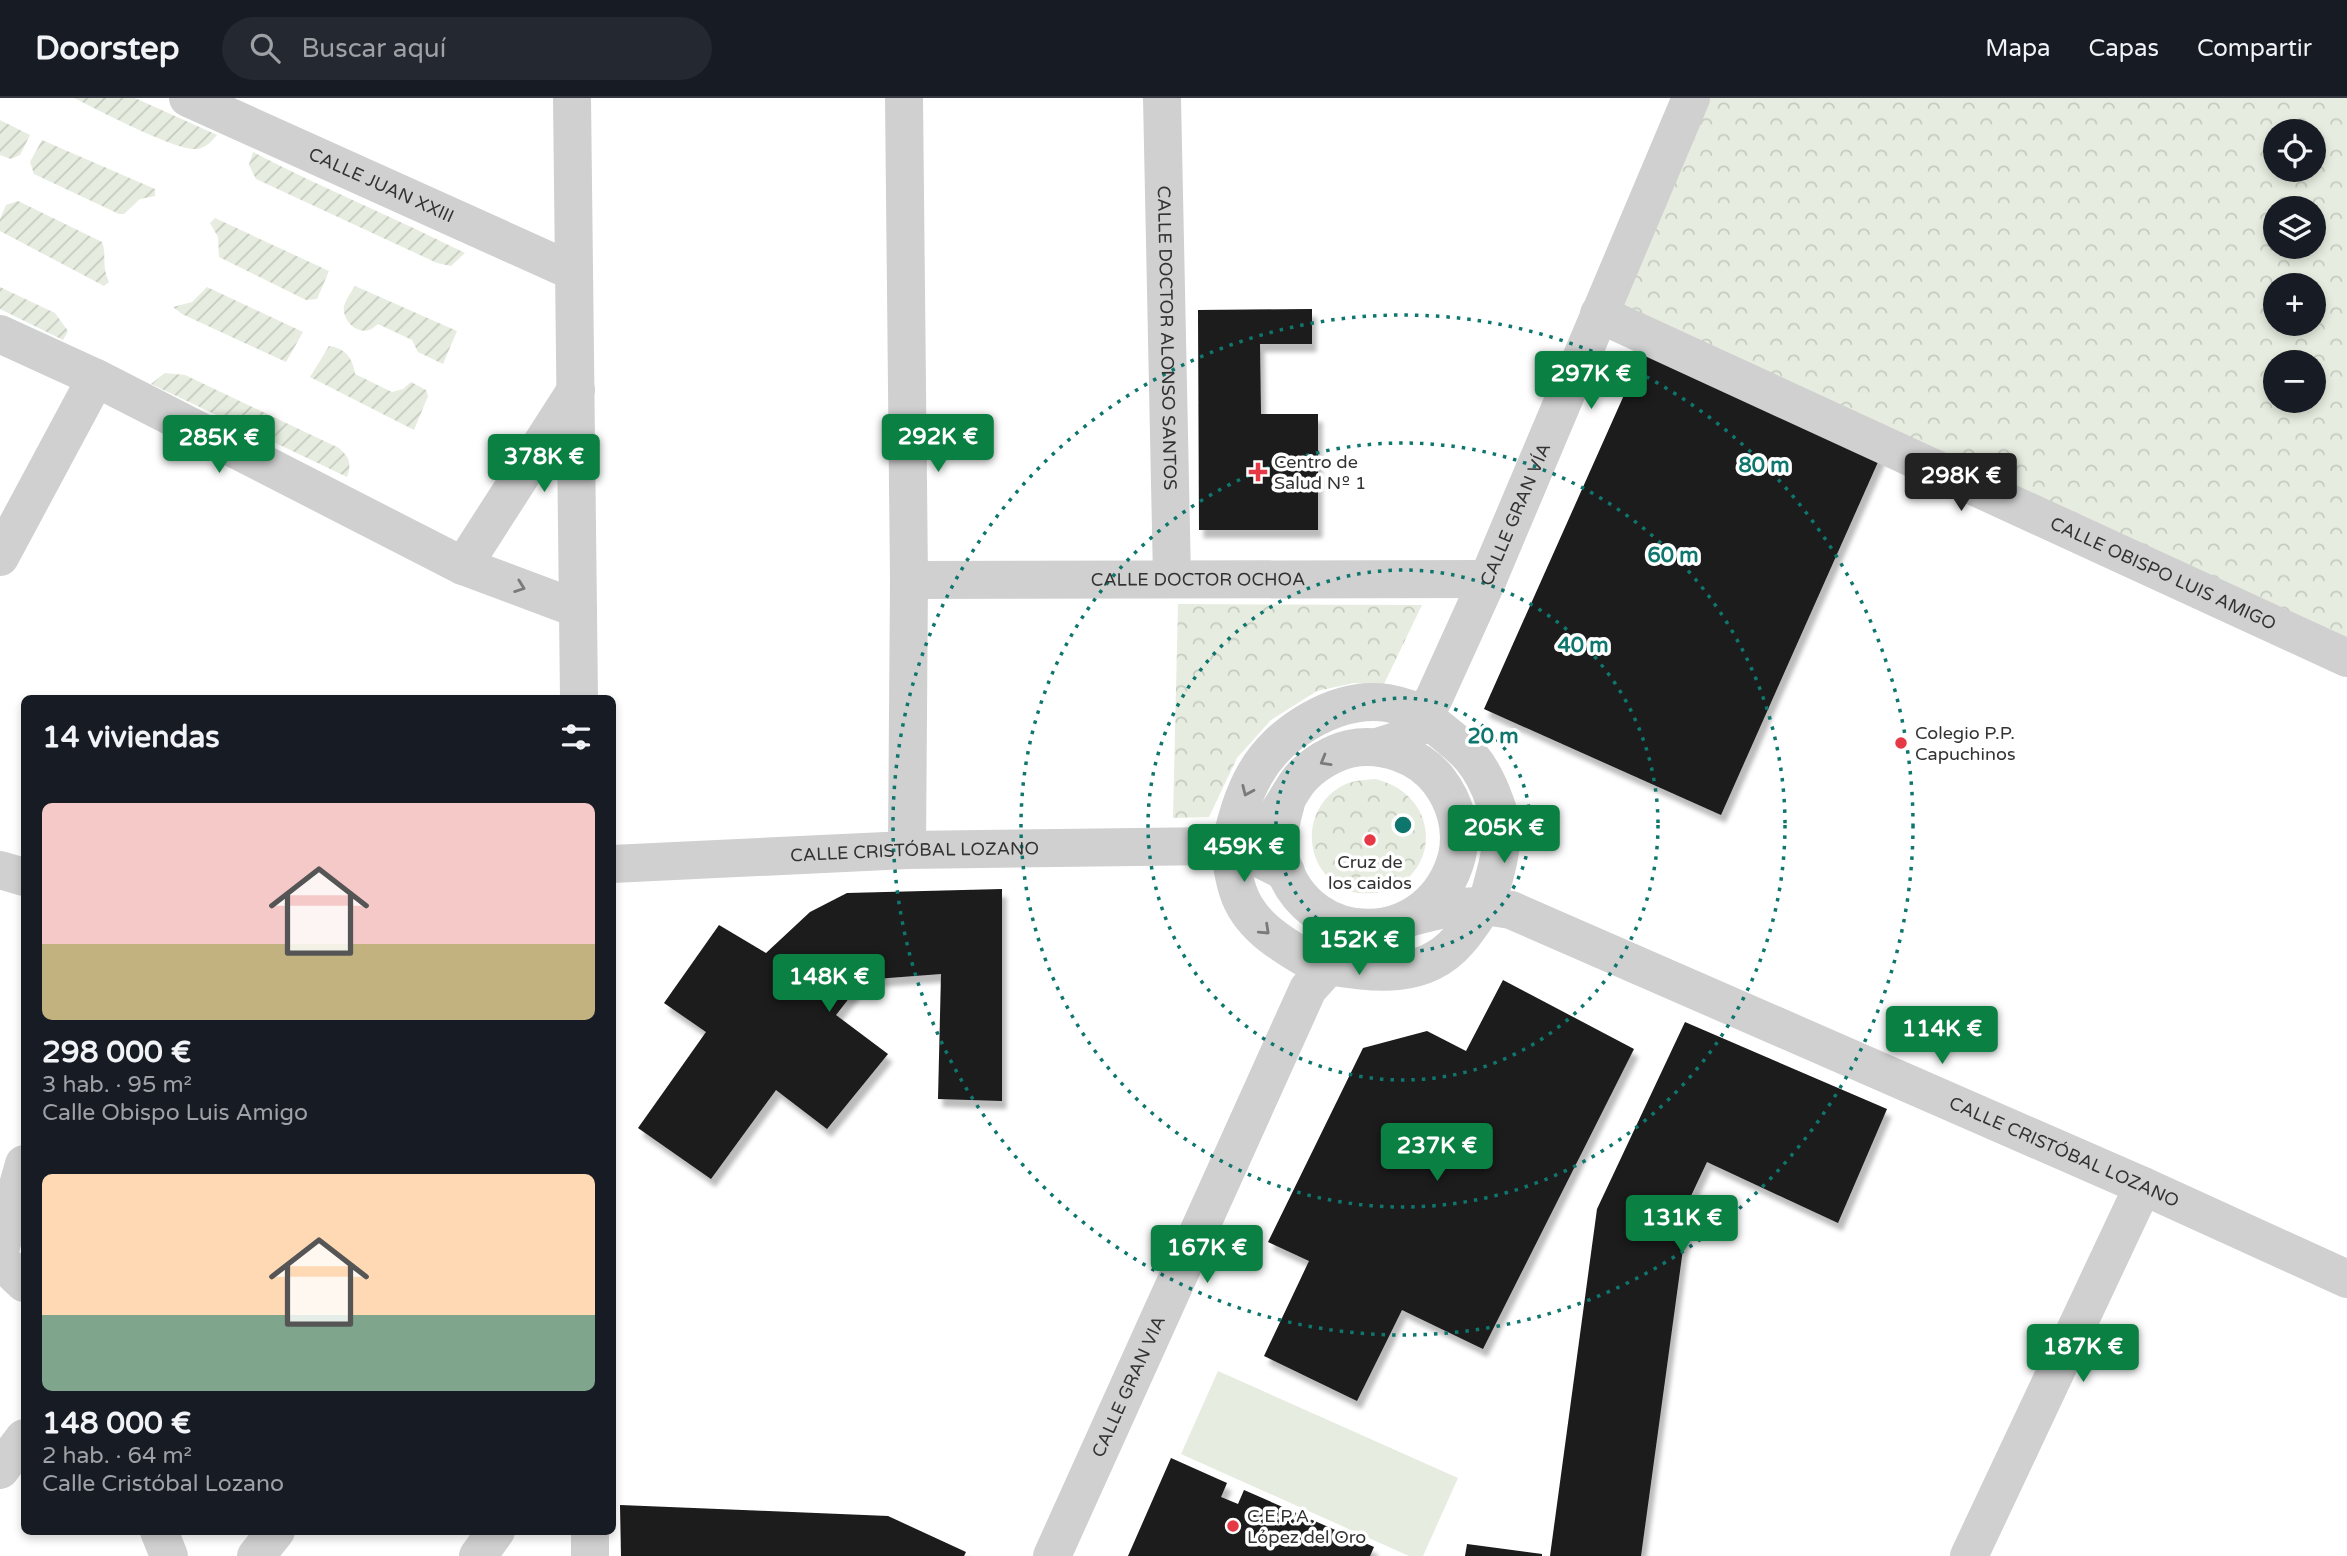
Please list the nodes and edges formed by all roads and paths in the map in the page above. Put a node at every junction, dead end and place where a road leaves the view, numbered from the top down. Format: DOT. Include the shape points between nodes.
graph roads {
  1 [pos="188,98"];
  2 [pos="572,98"];
  3 [pos="904,98"];
  4 [pos="1162,98"];
  5 [pos="1691,98"];
  6 [pos="243,106"];
  7 [pos="574,272"];
  8 [pos="1600,314"];
  9 [pos="0,334"];
  10 [pos="96,379"];
  11 [pos="576,390"];
  12 [pos="2,550"];
  13 [pos="463,566"];
  14 [pos="1172,578"];
  15 [pos="1488,579"];
  16 [pos="909,580"];
  17 [pos="578,609"];
  18 [pos="2347,658"];
  19 [pos="579,695"];
  20 [pos="1430,711"];
  21 [pos="1377,747"];
  22 [pos="1436,777"];
  23 [pos="1286,803"];
  24 [pos="1226,845"];
  25 [pos="1459,846"];
  26 [pos="907,850"];
  27 [pos="616,864"];
  28 [pos="0,870"];
  29 [pos="1286,872"];
  30 [pos="21,876"];
  31 [pos="1495,903"];
  32 [pos="1309,906"];
  33 [pos="1416,916"];
  34 [pos="1376,928"];
  35 [pos="1316,972"];
  36 [pos="21,1175"];
  37 [pos="2143,1186"];
  38 [pos="0,1250"];
  39 [pos="0,1260"];
  40 [pos="2347,1279"];
  41 [pos="21,1280"];
  42 [pos="21,1442"];
  43 [pos="0,1470"];
  44 [pos="161,1535"];
  45 [pos="273,1535"];
  46 [pos="493,1535"];
  47 [pos="590,1535"];
  48 [pos="1057,1554"];
  49 [pos="169,1556"];
  50 [pos="256,1556"];
  51 [pos="478,1556"];
  52 [pos="590,1556"];
  53 [pos="1969,1556"];
  1 -- 6 [label="street, CALLE JUAN XXIII"];
  2 -- 7 [label="street"];
  3 -- 16 [label="street"];
  4 -- 14 [label="street, CALLE DOCTOR ALONSO SANTOS"];
  5 -- 8 [label="street, CALLE GRAN VÍA"];
  6 -- 7 [label="street, CALLE JUAN XXIII"];
  7 -- 11 [label="street"];
  8 -- 15 [label="street, CALLE GRAN VÍA"];
  8 -- 18 [label="street, CALLE OBISPO LUIS AMIGO"];
  9 -- 10 [label="street"];
  10 -- 12 [label="street"];
  10 -- 13 [label="street"];
  11 -- 13 [label="street"];
  11 -- 17 [label="street"];
  13 -- 17 [label="street, one-way"];
  14 -- 15 [label="street, CALLE DOCTOR OCHOA"];
  14 -- 16 [label="street, CALLE DOCTOR OCHOA"];
  15 -- 20 [label="street, CALLE GRAN VÍA"];
  16 -- 26 [label="street"];
  17 -- 19 [label="street"];
  20 -- 21 [label="street" via="1402,739"];
  20 -- 22 [label="street"];
  20 -- 24 [label="street, one-way" via="1387,703 1351,704 1320,714 1288,735 1256,772"];
  20 -- 31 [label="street" via="1480,765 1494,799 1502,825"];
  21 -- 22 [label="street" via="1405,754"];
  21 -- 23 [label="street, one-way" via="1349,749 1323,760 1300,779"];
  22 -- 25 [label="street" via="1458,817"];
  23 -- 24 [label="street" via="1270,822"];
  23 -- 29 [label="street" via="1279,830"];
  24 -- 26 [label="street, CALLE CRISTÓBAL LOZANO"];
  24 -- 29 [label="street"];
  24 -- 35 [label="street, one-way" via="1238,893 1256,923"];
  25 -- 31 [label="street" via="1468,873"];
  25 -- 33 [label="street" via="1452,874 1437,897"];
  26 -- 27 [label="street, CALLE CRISTÓBAL LOZANO"];
  28 -- 30 [label="street"];
  29 -- 32 [label="street"];
  31 -- 33 [label="street" via="1453,906"];
  31 -- 35 [label="street" via="1434,961 1407,971"];
  31 -- 37 [label="street, CALLE CRISTÓBAL LOZANO"];
  32 -- 34 [label="street" via="1333,921"];
  32 -- 35 [label="street"];
  33 -- 34 [label="street"];
  34 -- 35 [label="street"];
  35 -- 48 [label="street, CALLE GRAN VIA"];
  36 -- 38 [label="street"];
  37 -- 40 [label="street, CALLE CRISTÓBAL LOZANO"];
  37 -- 53 [label="street"];
  39 -- 41 [label="street"];
  42 -- 43 [label="street"];
  44 -- 49 [label="street"];
  45 -- 50 [label="street"];
  46 -- 51 [label="street"];
  47 -- 52 [label="street"];
}
